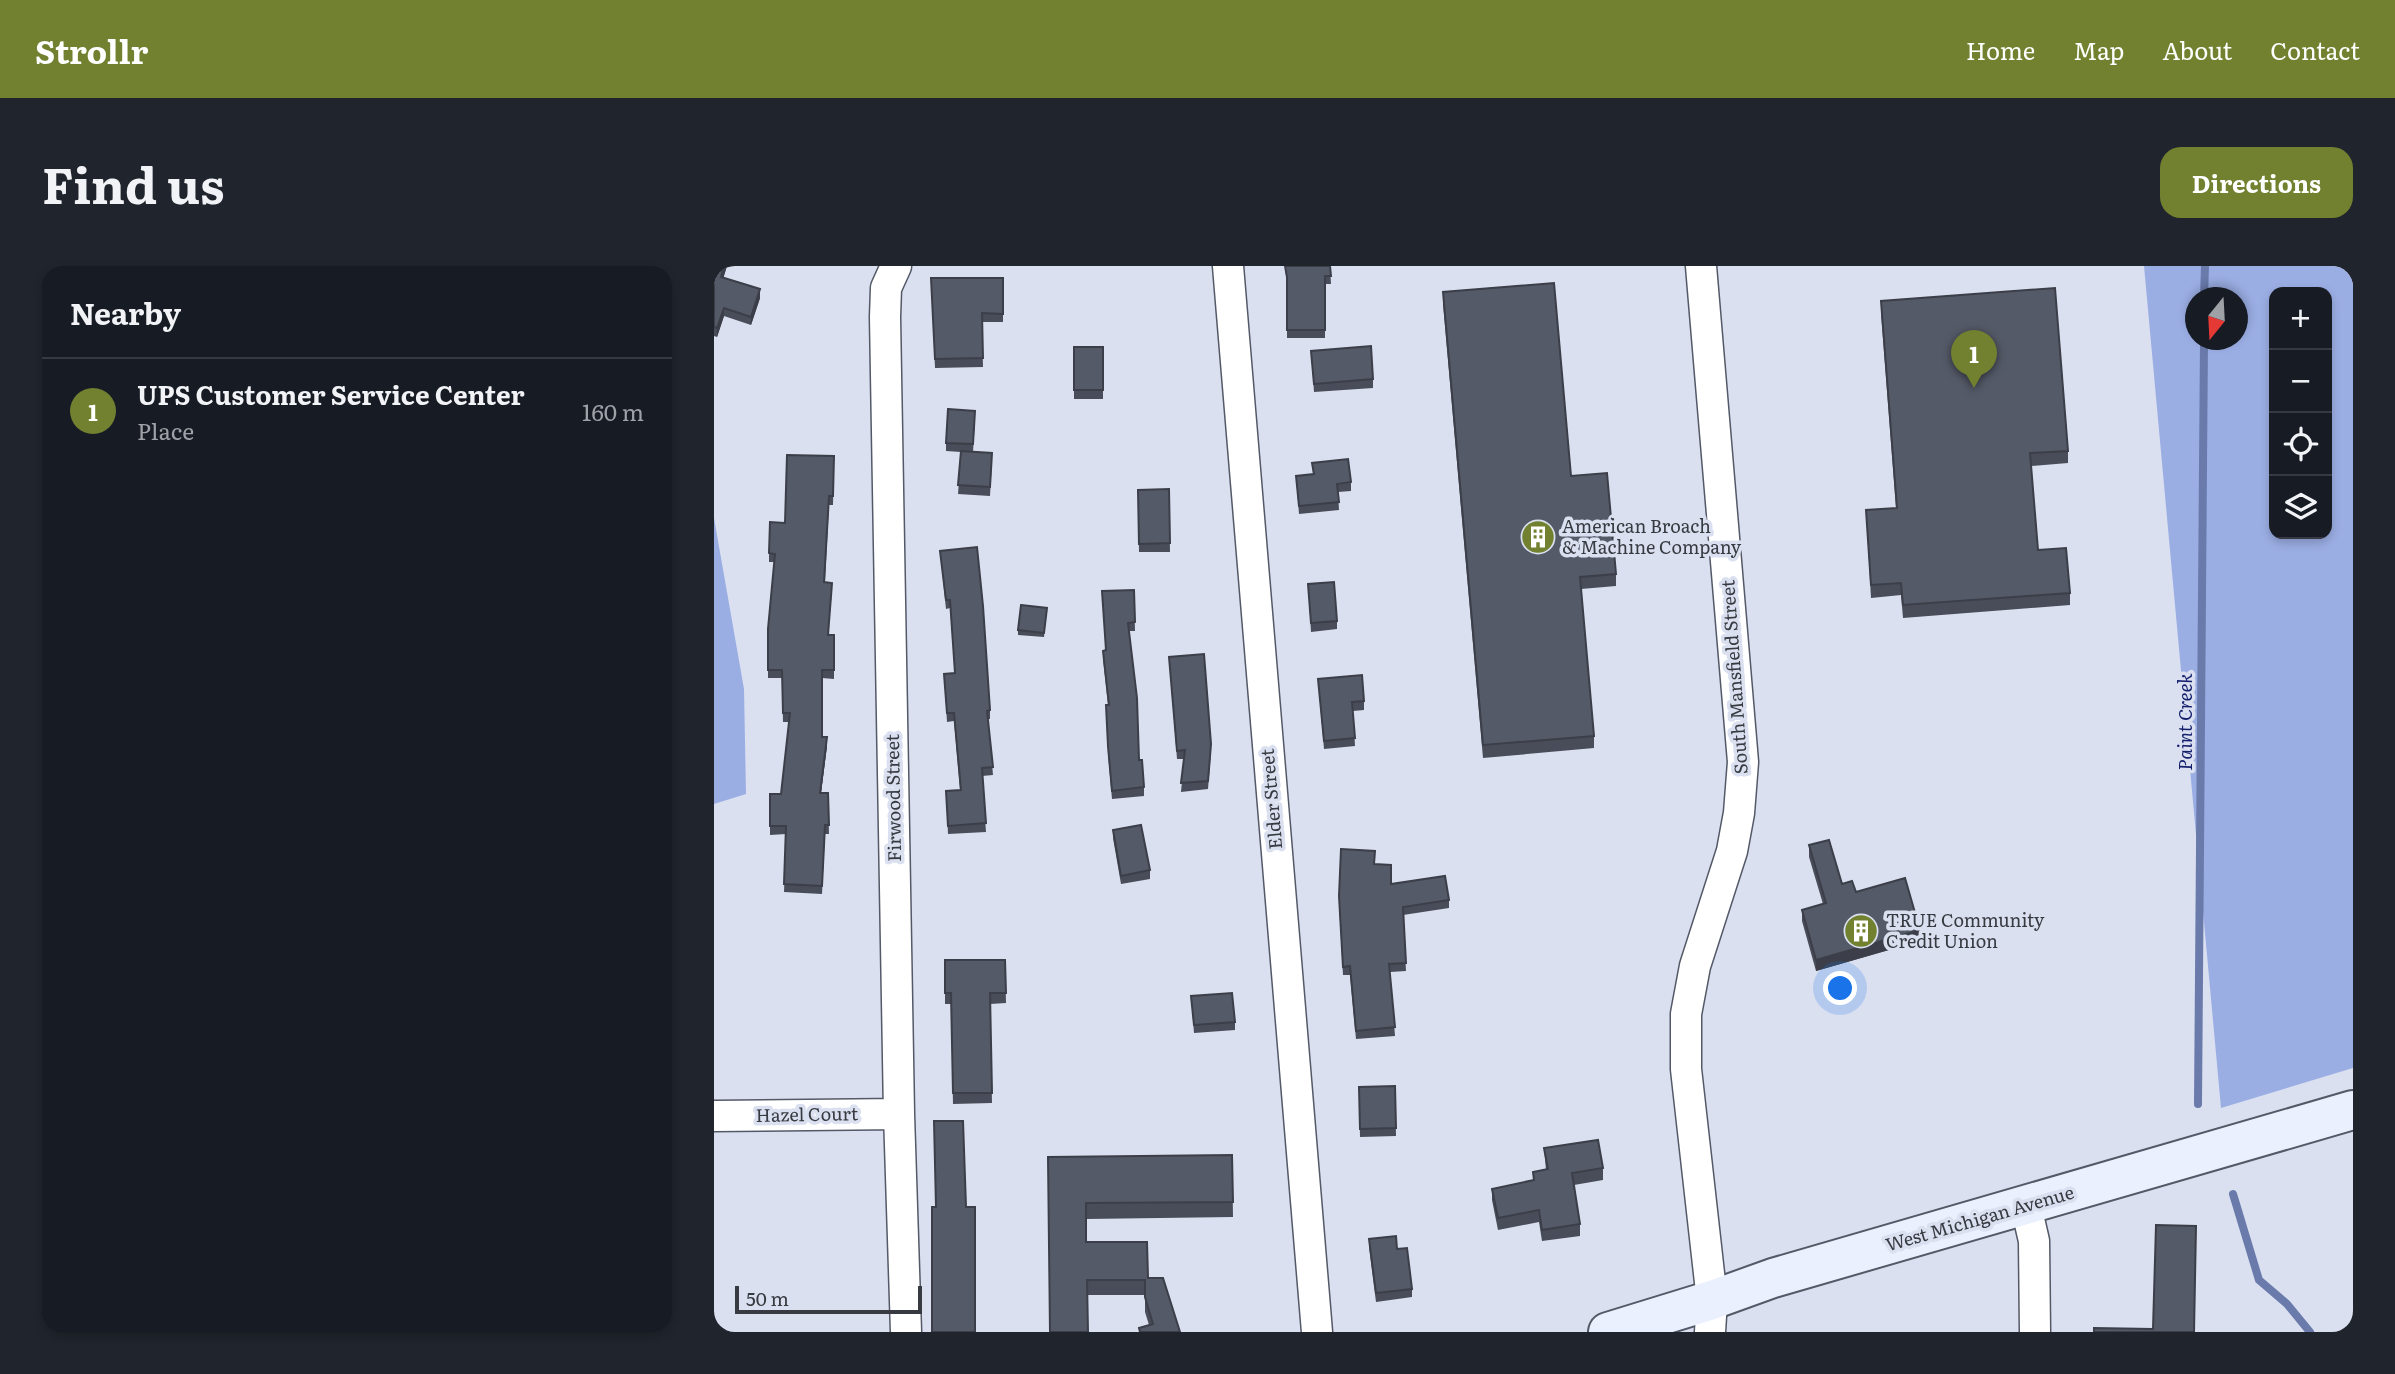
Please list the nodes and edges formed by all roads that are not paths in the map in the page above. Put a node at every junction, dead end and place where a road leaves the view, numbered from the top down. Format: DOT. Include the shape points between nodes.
graph roads {
  1 [pos="896,266"];
  2 [pos="1228,266"];
  3 [pos="1702,266"];
  4 [pos="2353,1111"];
  5 [pos="900,1114"];
  6 [pos="714,1116"];
  7 [pos="2026,1206"];
  8 [pos="1711,1316"];
  9 [pos="906,1332"];
  10 [pos="1317,1332"];
  11 [pos="1608,1332"];
  12 [pos="2035,1332"];
  1 -- 5 [label="street, Firwood Street" via="886,288 885,317"];
  2 -- 10 [label="street, Elder Street"];
  3 -- 8 [label="street, South Mansfield Street" via="1743,762 1732,851 1695,966 1686,1014 1686,1069"];
  4 -- 7 [label="main road, West Michigan Avenue"];
  5 -- 6 [label="street, Hazel Court"];
  5 -- 9 [label="street, Firwood Street"];
  7 -- 8 [label="main road, West Michigan Avenue" via="1773,1278"];
  7 -- 12 [label="street" via="2034,1241"];
  8 -- 11 [label="main road, West Michigan Avenue"];
}
